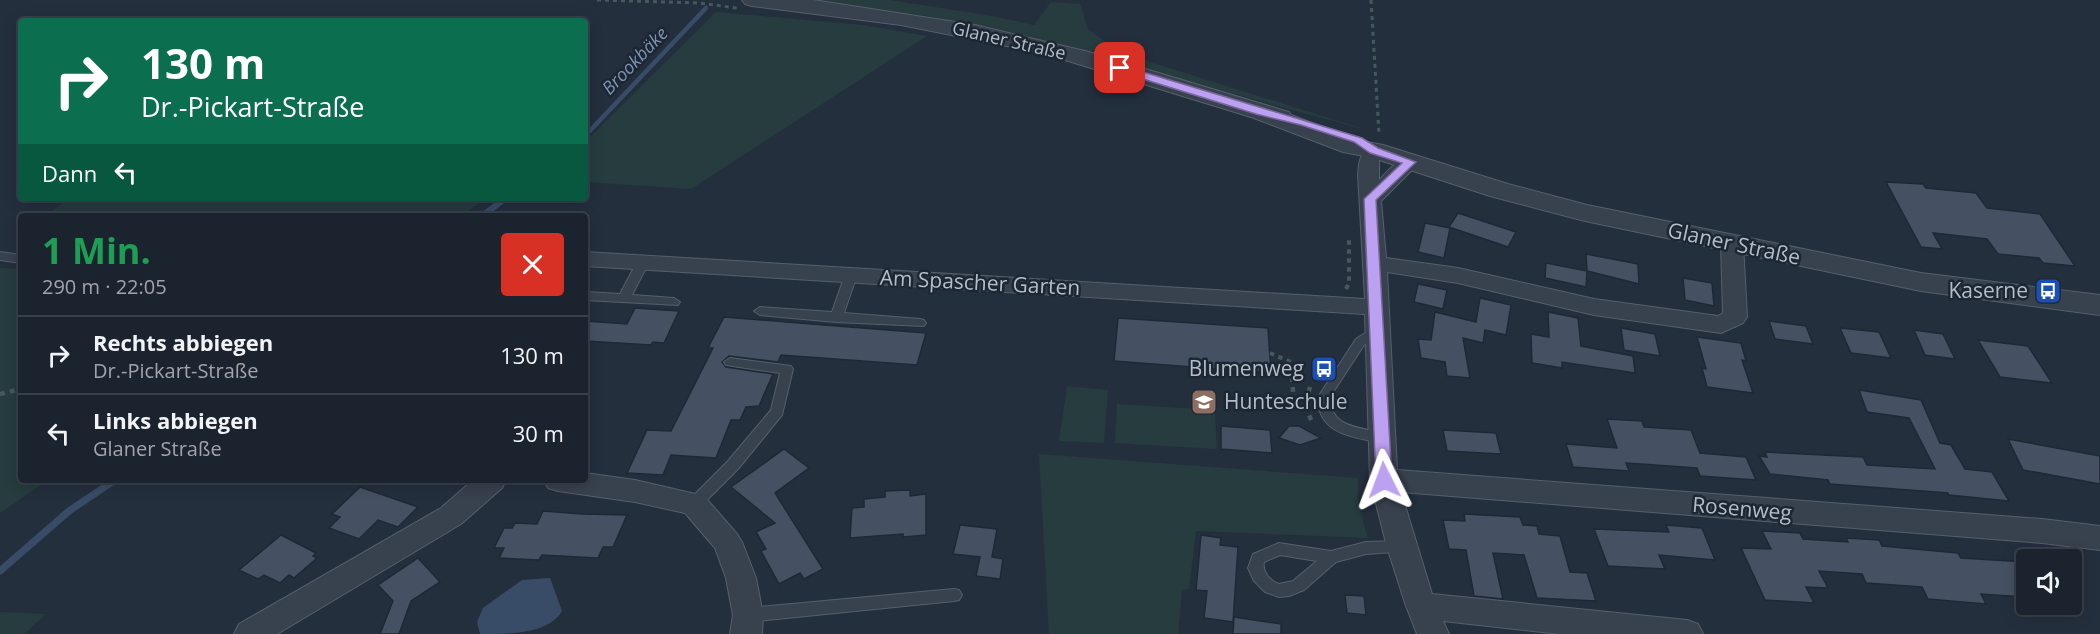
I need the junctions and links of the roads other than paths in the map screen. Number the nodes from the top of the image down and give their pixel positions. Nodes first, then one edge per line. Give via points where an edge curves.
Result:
1 (748, 4) edge
2 (1374, 150) junction
3 (1410, 162) junction
4 (1370, 199) junction
5 (1732, 244) junction
6 (0, 256) edge
7 (18, 259) edge
8 (588, 259) edge
9 (643, 262) junction
10 (1375, 264) junction
11 (851, 275) junction
12 (588, 296) edge
13 (624, 299) junction
14 (674, 302) dead end
15 (2100, 305) edge
16 (760, 311) dead end
17 (836, 318) junction
18 (1376, 318) junction
19 (920, 323) dead end
20 (730, 362) dead end
21 (1382, 438) junction
22 (1384, 480) junction
23 (489, 483) edge
24 (579, 483) edge
25 (694, 504) junction
26 (2100, 538) edge
27 (1402, 548) junction
28 (1331, 556) junction
29 (954, 595) dead end
30 (1427, 620) edge
31 (747, 625) edge
32 (250, 634) edge
33 (1687, 634) edge

1 - 2 street, Glaner Straße via 862,12 1009,39 1136,73 1260,112 1352,147
2 - 3 street, Glaner Straße
2 - 4 street via 1369,160
3 - 4 street
3 - 5 street, Glaner Straße via 1585,213
4 - 10 street
5 - 10 street via 1735,317 1721,325 1597,307 1458,276
5 - 15 street, Glaner Straße via 1921,282
6 - 7 lane
8 - 9 street, Am Spascher Garten
9 - 11 street, Am Spascher Garten
9 - 13 lane
10 - 18 street
11 - 17 lane
11 - 18 street, Am Spascher Garten via 1339,304
12 - 13 lane
13 - 14 lane
16 - 17 lane
17 - 19 lane
18 - 21 street
18 - 21 lane via 1322,405 1324,414 1340,427
20 - 25 lane via 787,369 777,412
21 - 22 street
22 - 26 street, Rosenweg
22 - 27 street
23 - 32 street via 451,516
24 - 25 street
25 - 31 street via 727,542 741,578
27 - 28 lane via 1366,548
27 - 30 street
28 - 28 lane via 1279,549 1258,558 1255,564 1262,582 1283,591 1308,579
29 - 31 lane
30 - 33 street

